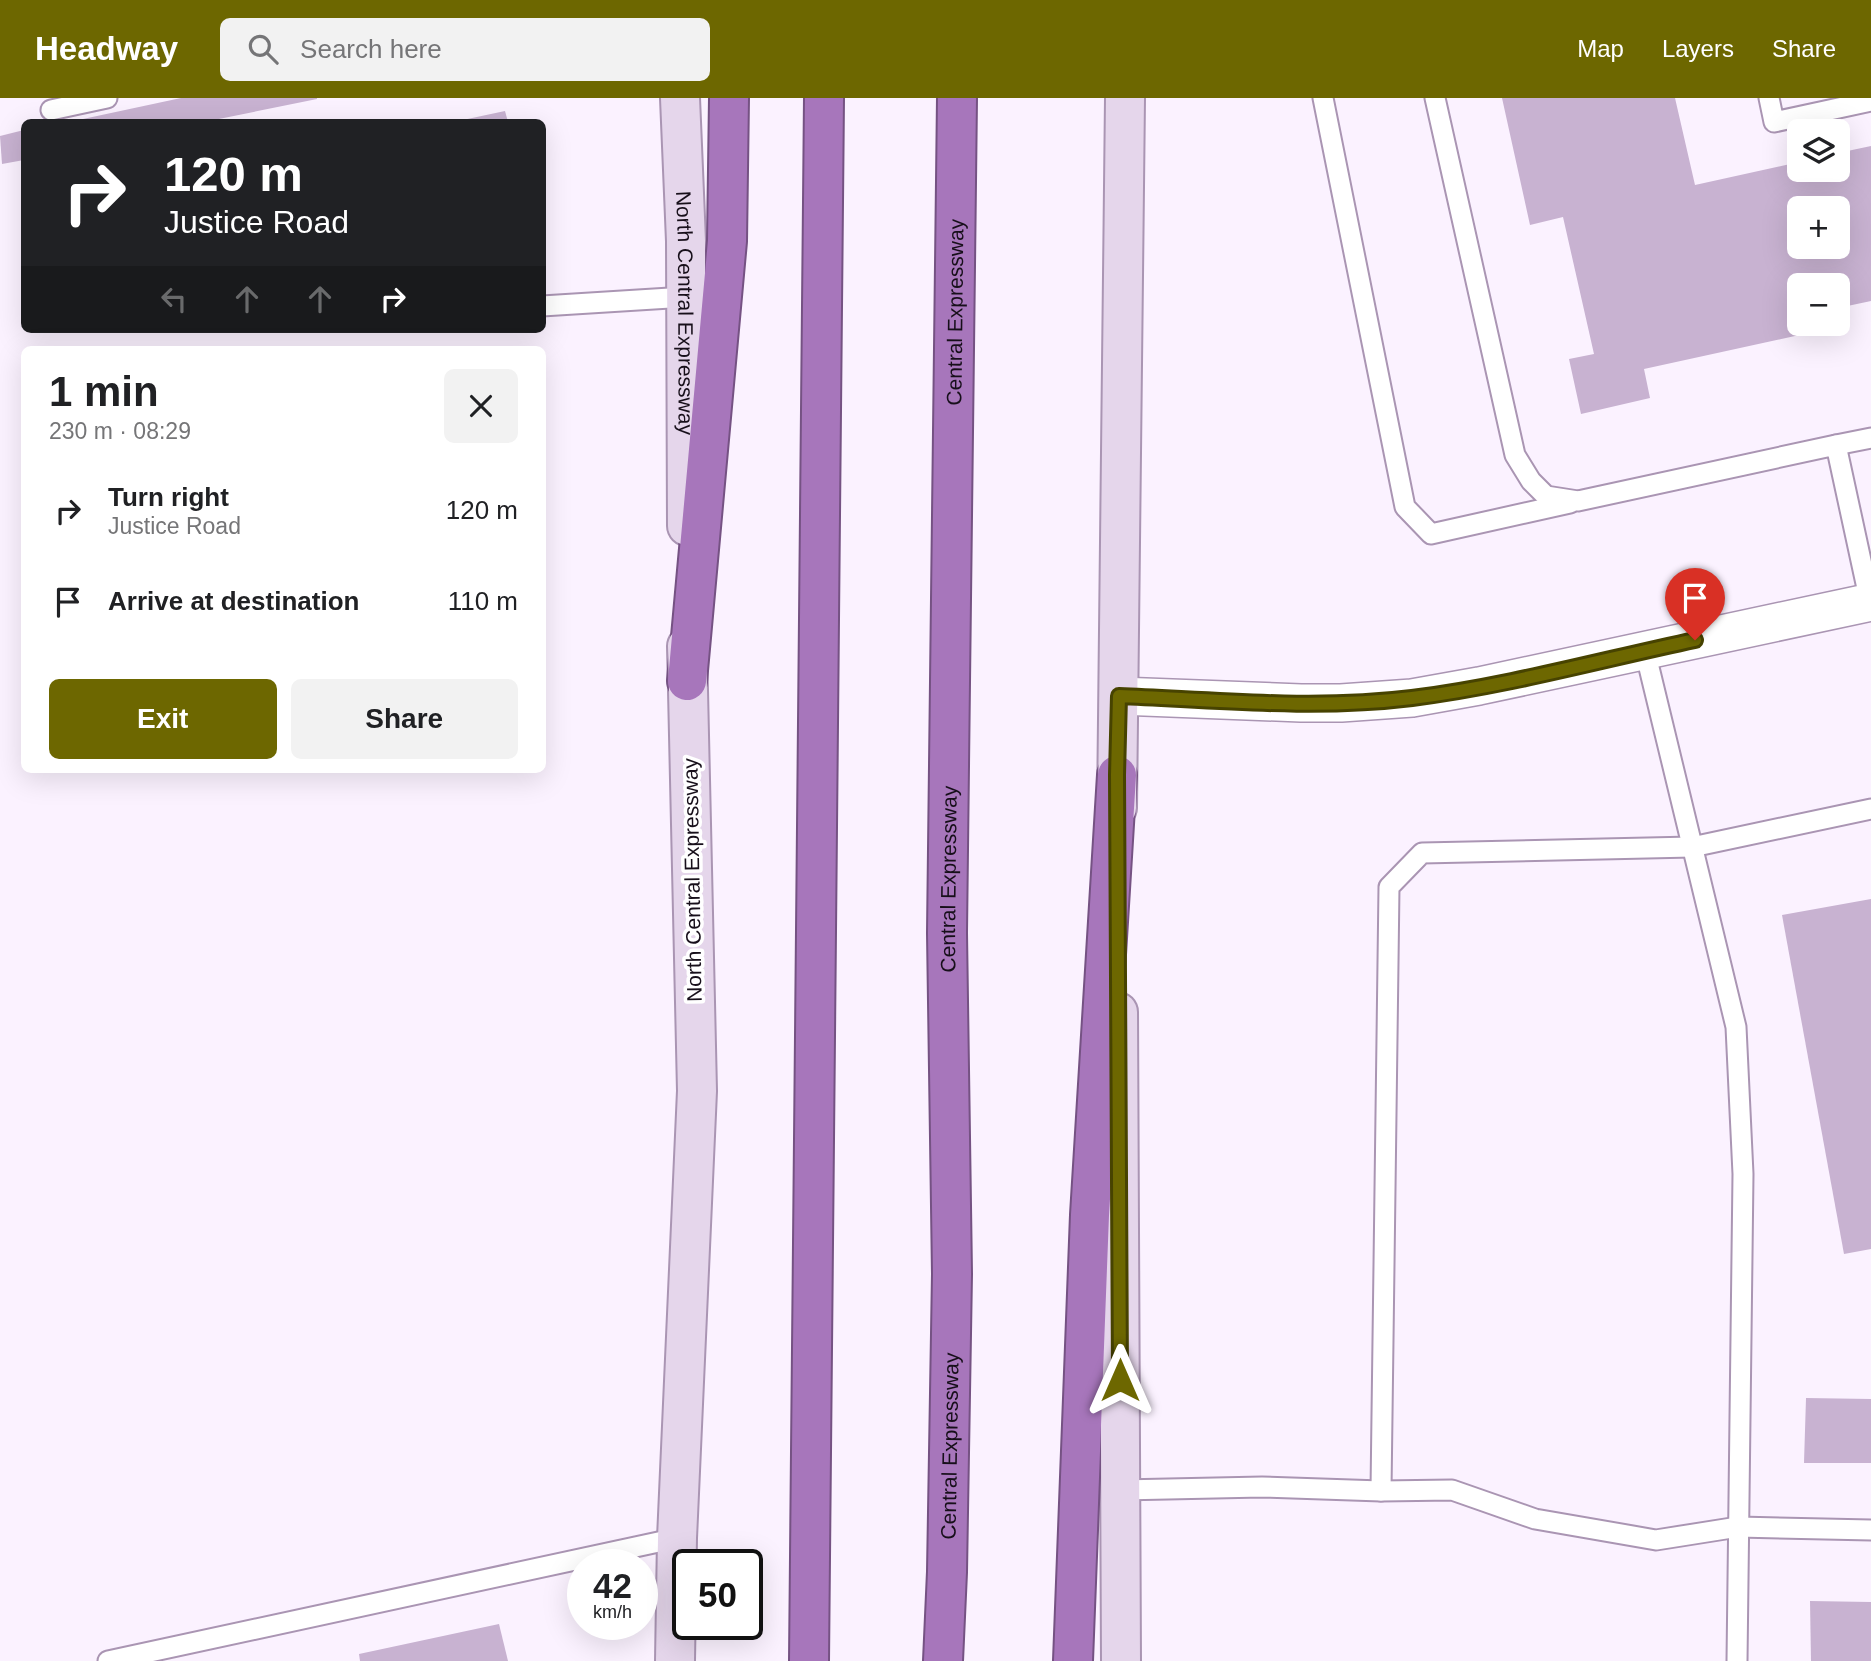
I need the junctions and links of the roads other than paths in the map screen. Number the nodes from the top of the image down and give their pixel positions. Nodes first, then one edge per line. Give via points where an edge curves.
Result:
1 (107, 98) edge
2 (680, 98) edge
3 (729, 98) edge
4 (824, 98) edge
5 (957, 98) edge
6 (1125, 98) edge
7 (1323, 98) edge
8 (1435, 98) edge
9 (1769, 98) edge
10 (1871, 101) edge
11 (51, 110) dead end
12 (686, 297) junction
13 (546, 306) edge
14 (1871, 438) edge
15 (1836, 445) junction
16 (1578, 501) junction
17 (1871, 602) edge
18 (1645, 651) junction
19 (687, 681) junction
20 (1119, 696) junction
21 (1117, 775) junction
22 (1871, 809) edge
23 (1692, 847) junction
24 (1121, 1490) junction
25 (1381, 1491) junction
26 (1738, 1527) junction
27 (1871, 1530) edge
28 (677, 1538) junction
29 (108, 1661) edge
30 (675, 1661) edge
31 (809, 1661) edge
32 (943, 1661) edge
33 (1073, 1661) edge
34 (1121, 1661) edge
35 (1737, 1661) edge

1 - 11 lane
2 - 12 main road, North Central Expressway
3 - 19 highway via 727,241
4 - 31 highway
5 - 32 highway, Central Expressway via 947,933 952,1274
6 - 20 main road
7 - 16 lane via 1405,507 1431,534
8 - 16 lane via 1515,455 1546,496
9 - 10 lane via 1774,122
12 - 13 lane
12 - 19 main road, North Central Expressway
14 - 15 lane
15 - 16 lane
15 - 17 lane
17 - 18 street
18 - 20 street via 1457,690 1377,701
18 - 23 lane
19 - 28 main road, North Central Expressway via 698,1091
20 - 21 main road
21 - 24 main road
21 - 33 highway via 1090,1215
22 - 23 lane
23 - 25 lane via 1422,853 1389,887
23 - 26 lane via 1736,1027 1743,1174
24 - 25 lane via 1262,1487
24 - 34 main road
25 - 26 lane via 1452,1490 1535,1519 1656,1540
26 - 27 lane
26 - 35 lane
28 - 29 lane
28 - 30 main road, North Central Expressway

